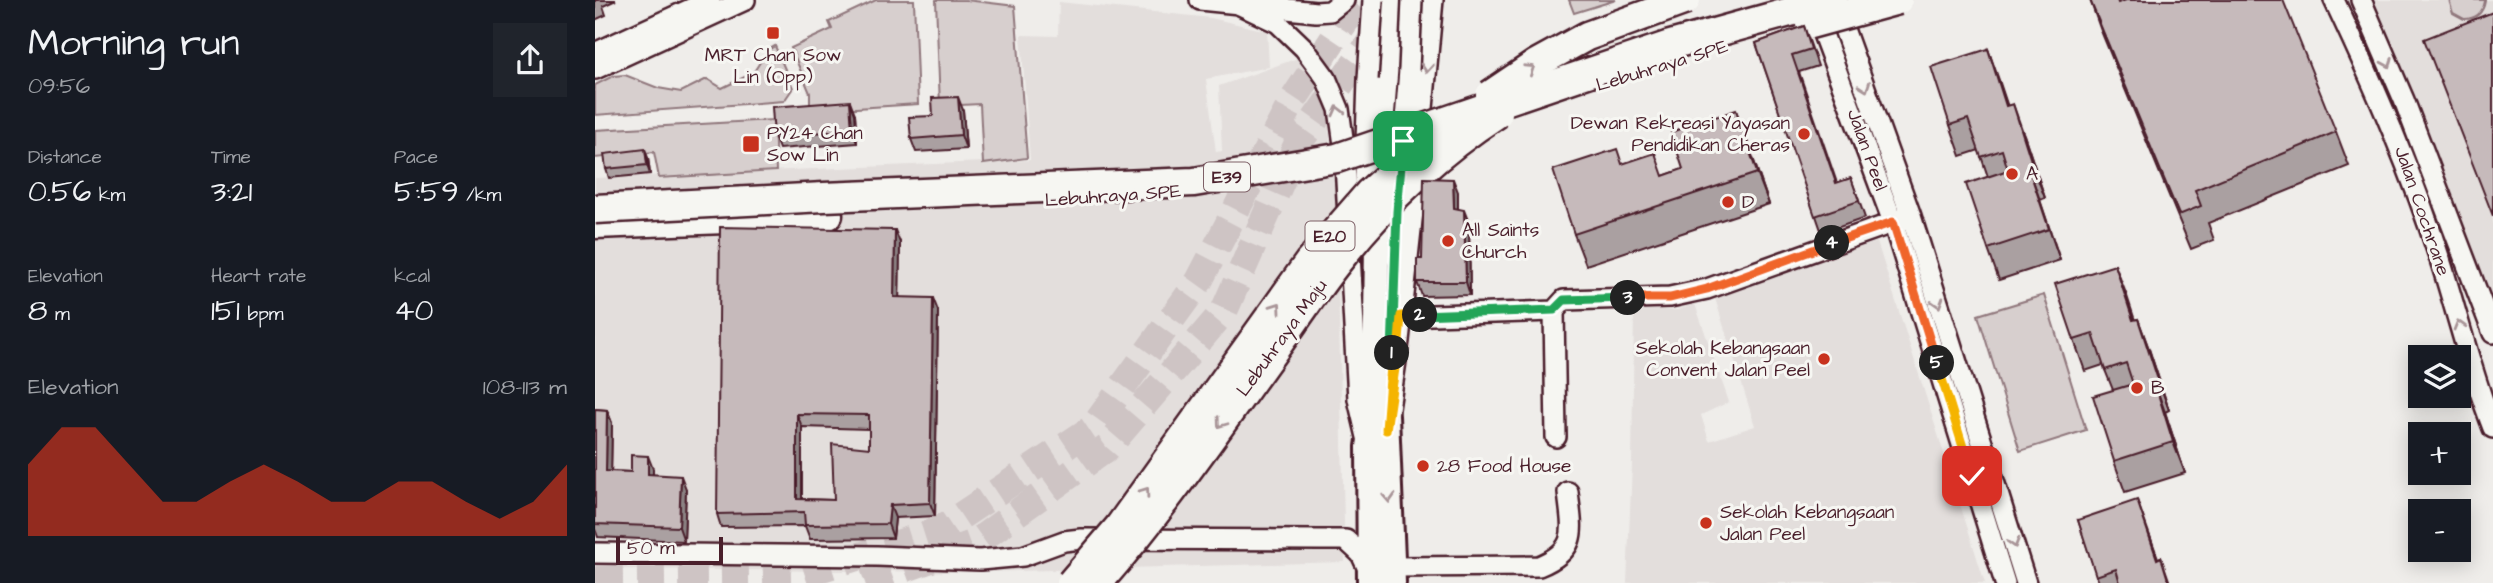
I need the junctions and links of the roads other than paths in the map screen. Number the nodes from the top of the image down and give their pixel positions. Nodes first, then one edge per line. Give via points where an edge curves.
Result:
1 (710, 0) edge
2 (745, 0) edge
3 (1200, 0) edge
4 (1344, 0) edge
5 (1373, 0) edge
6 (1392, 0) edge
7 (1412, 0) edge
8 (1433, 0) edge
9 (1686, 0) edge
10 (1760, 0) edge
11 (1810, 0) edge
12 (1833, 0) edge
13 (1898, 0) edge
14 (2334, 0) edge
15 (2361, 0) edge
16 (1240, 5) junction
17 (1851, 49) junction
18 (595, 53) edge
19 (1830, 56) junction
20 (595, 69) edge
21 (595, 209) edge
22 (1902, 219) junction
23 (595, 224) edge
24 (1554, 310) junction
25 (1401, 316) junction
26 (2493, 333) edge
27 (2493, 428) edge
28 (1378, 438) junction
29 (1556, 438) dead end
30 (1569, 492) dead end
31 (1370, 500) junction
32 (1346, 540) junction
33 (595, 553) edge
34 (1382, 577) edge
35 (1071, 583) edge
36 (1098, 583) edge
37 (2005, 583) edge
38 (2026, 583) edge

1 - 18 street
2 - 20 street
3 - 16 street
4 - 16 street via 1330,11 1316,12
5 - 28 street, bridge via 1362,254
6 - 28 main road via 1385,333
7 - 28 street, bridge via 1397,212 1394,333
8 -> 25 street
35 -> 9 highway, Lebuhraya Maju / E20, bridge via 1119,527 1310,262 1369,193 1445,126 1536,64 1587,36
10 -> 36 highway, Lebuhraya Maju / E20, bridge via 1587,61 1542,85 1445,152 1380,212 1339,260
11 - 19 street, Jalan Peel
12 - 17 street, Jalan Peel
12 - 21 highway, Lebuhraya SPE / E39, bridge via 1667,46 1337,158 1194,182
13 - 23 highway, Lebuhraya SPE / E39, bridge via 1672,61 1338,167 1200,191 828,215
27 -> 14 street, Jalan Cochrane via 2397,138
15 -> 26 street, Jalan Cochrane
28 -> 16 street via 1358,399 1339,109 1326,78 1304,48 1278,23
17 - 19 street
17 -> 22 street, Jalan Peel
19 - 22 street, Jalan Peel
22 - 24 street via 1707,289 1670,298 1564,300
22 - 37 street, Jalan Peel
22 -> 38 street, Jalan Peel
24 - 25 street
24 - 29 street
25 - 28 street
28 - 31 main road
28 -> 34 main road
30 - 34 street via 1572,531 1568,547 1549,562
31 - 32 street via 1359,528
31 - 34 main road
32 - 33 street via 1081,539 1023,556 979,560
32 - 34 street

